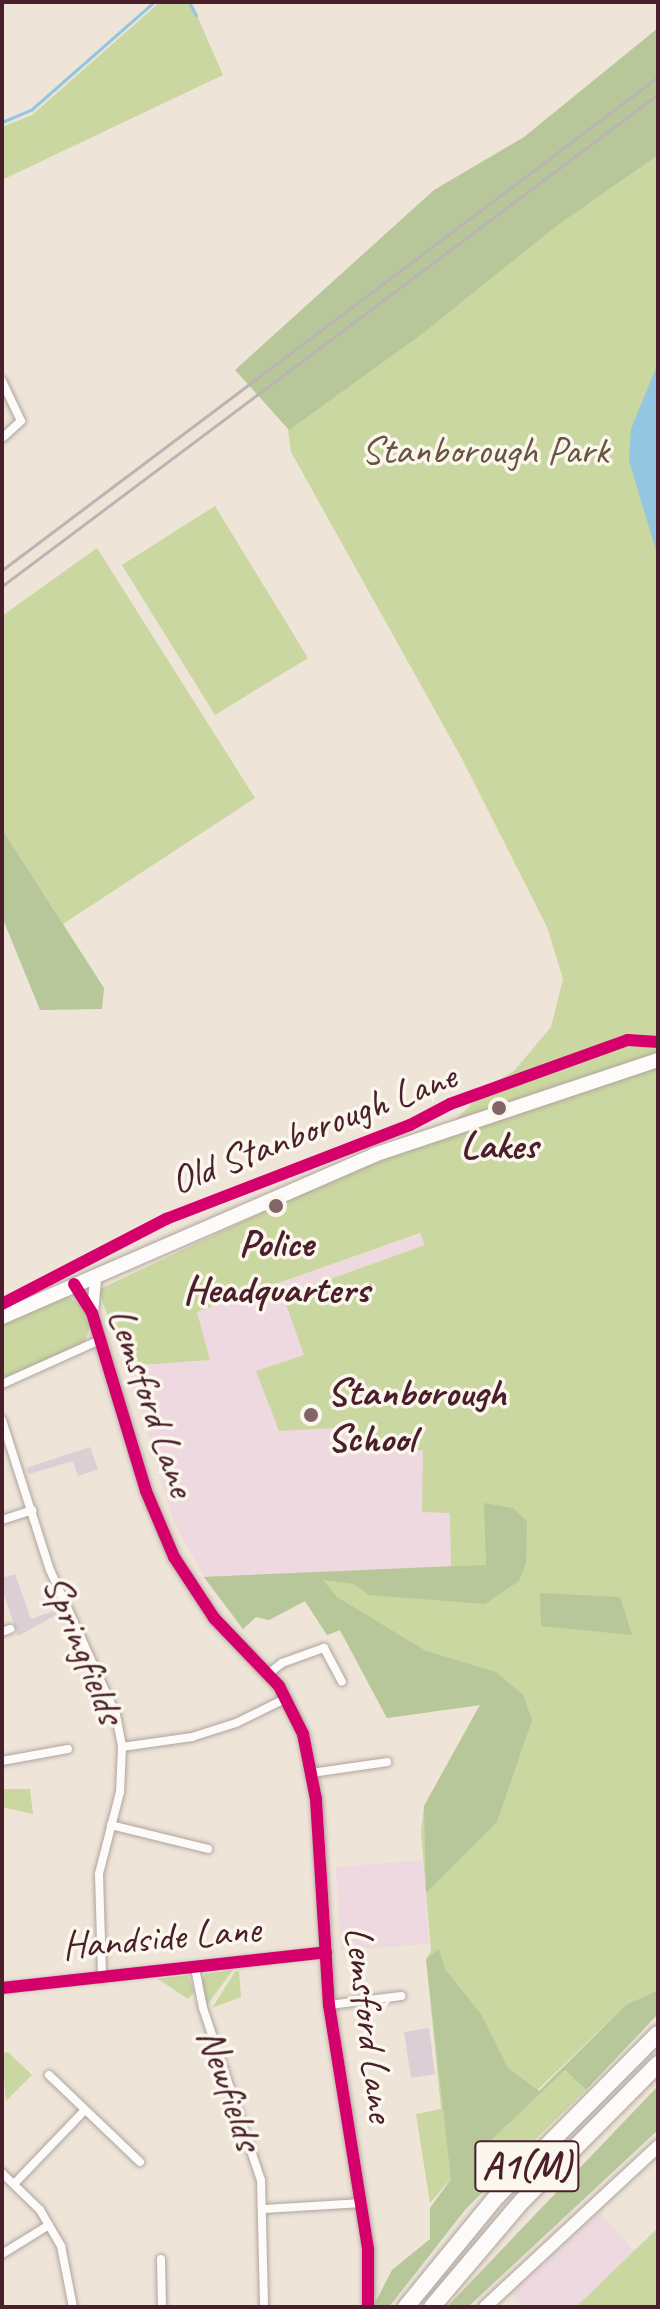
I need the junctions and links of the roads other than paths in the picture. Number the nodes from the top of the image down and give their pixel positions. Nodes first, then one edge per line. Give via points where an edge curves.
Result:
1 (2, 381) edge
2 (2, 438) edge
3 (658, 1060) edge
4 (95, 1275) junction
5 (74, 1284) junction
6 (92, 1313) junction
7 (2, 1317) edge
8 (100, 1340) junction
9 (2, 1384) edge
10 (2, 1420) edge
11 (32, 1510) junction
12 (2, 1520) edge
13 (268, 1674) junction
14 (342, 1682) dead end
15 (287, 1698) junction
16 (122, 1747) junction
17 (68, 1749) dead end
18 (2, 1761) edge
19 (387, 1762) dead end
20 (312, 1773) junction
21 (111, 1825) junction
22 (208, 1849) dead end
23 (326, 1952) junction
24 (195, 1968) junction
25 (102, 1978) junction
26 (2, 1988) edge
27 (401, 1996) dead end
28 (329, 2005) junction
29 (658, 2034) edge
30 (658, 2064) edge
31 (49, 2075) dead end
32 (85, 2110) junction
33 (658, 2146) edge
34 (140, 2162) dead end
35 (2, 2173) edge
36 (15, 2183) junction
37 (362, 2203) junction
38 (264, 2209) junction
39 (49, 2225) junction
40 (2, 2254) edge
41 (161, 2259) dead end
42 (73, 2307) edge
43 (162, 2307) edge
44 (264, 2307) edge
45 (368, 2307) edge
46 (406, 2307) edge
47 (432, 2307) edge
48 (485, 2307) edge

1 - 2 street via 21,421
3 - 4 main road via 374,1155
4 - 5 main road
4 - 6 street, Lemsford Lane
5 - 6 street, Lemsford Lane
5 - 7 main road
6 - 8 street, Lemsford Lane
8 - 9 street
8 - 13 street, Lemsford Lane via 146,1491 174,1557 214,1618
10 - 11 street, Springfields
11 - 12 street
11 - 16 street, Springfields via 64,1609 116,1715
13 - 14 street via 282,1663 324,1648
13 - 15 street, Lemsford Lane
15 - 16 street via 192,1737
15 - 20 street, Lemsford Lane
16 - 21 street, Springfields via 122,1783
17 - 18 street
19 - 20 street
20 - 23 street, Lemsford Lane
21 - 22 street
21 - 25 street, Springfields via 98,1900
23 - 24 street, Handside Lane
23 - 28 street, Lemsford Lane
24 - 25 street, Handside Lane
24 - 38 street, Newfields via 203,2008 261,2180
25 - 26 street, Handside Lane via 48,1979
27 - 28 street
28 - 37 street, Lemsford Lane
29 - 46 highway, A1(M) via 497,2196
30 - 47 highway, A1(M) via 522,2201
31 - 32 street
32 - 34 street
32 - 36 street
33 - 48 main road
35 - 36 street
36 - 39 street
37 - 38 street
37 - 45 street, Lemsford Lane
38 - 44 street, Newfields
39 - 40 street
39 - 42 street via 61,2246
41 - 43 street

